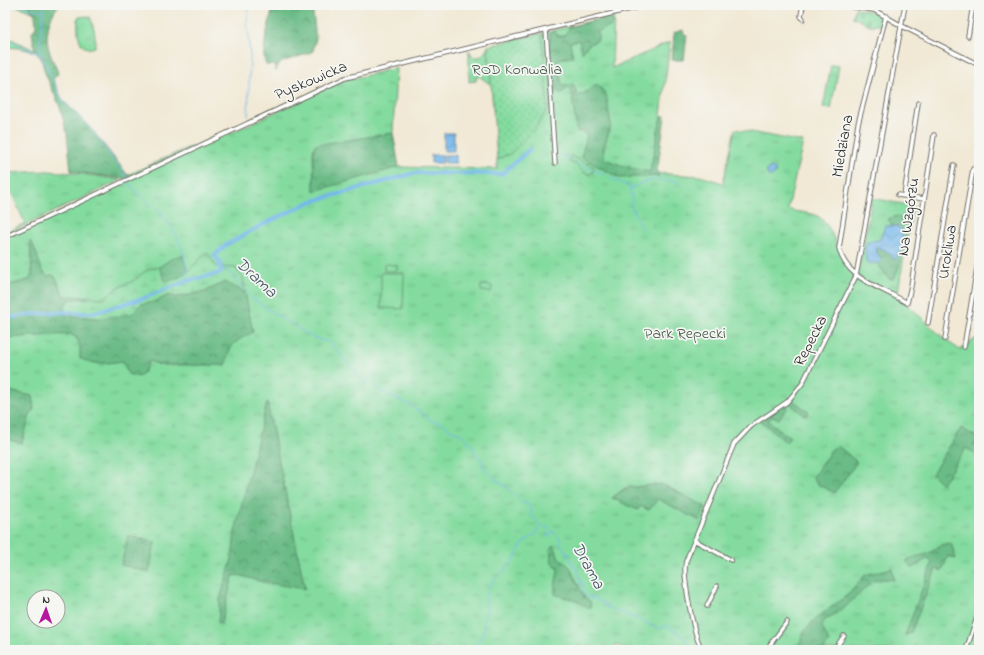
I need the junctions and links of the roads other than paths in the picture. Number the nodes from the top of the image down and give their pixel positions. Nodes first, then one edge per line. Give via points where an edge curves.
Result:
1 (622, 5) edge
2 (647, 5) edge
3 (803, 5) edge
4 (842, 5) edge
5 (905, 5) edge
6 (973, 5) edge
7 (622, 11) junction
8 (886, 16) junction
9 (803, 19) dead end
10 (902, 26) junction
11 (546, 30) junction
12 (968, 36) dead end
13 (979, 65) edge
14 (918, 103) dead end
15 (934, 135) dead end
16 (555, 163) dead end
17 (954, 165) dead end
18 (973, 170) dead end
19 (898, 195) dead end
20 (904, 196) junction
21 (924, 199) junction
22 (5, 237) edge
23 (979, 256) edge
24 (856, 276) junction
25 (928, 323) dead end
26 (946, 339) dead end
27 (964, 347) dead end
28 (694, 540) junction
29 (731, 560) dead end
30 (717, 586) dead end
31 (707, 606) dead end
32 (979, 612) edge
33 (786, 622) dead end
34 (844, 636) dead end
35 (702, 650) edge
36 (766, 650) edge
37 (834, 650) edge
38 (966, 650) edge

1 - 7 street
2 - 7 street, Pyskowicka
3 - 9 street
4 - 8 street via 868,8
5 - 10 street, Repecka
6 - 12 street
7 - 11 street, Pyskowicka
8 - 10 street
8 - 24 street, Miedziana via 858,124 839,244 846,265
10 - 13 street
10 - 24 street, Repecka
11 - 16 street
11 - 22 street, Pyskowicka via 339,80
14 - 20 street
15 - 21 street, Na Wzgórzu
17 - 25 street
18 - 26 street, Urokliwa
19 - 20 street
20 - 21 street
21 - 24 street, Na Wzgórzu via 907,303
23 - 27 street
24 - 28 street, Repecka via 802,384 787,402 751,426 734,444
28 - 29 street
28 - 35 street, Repecka via 685,570 697,640
30 - 31 street
32 - 38 street
33 - 36 street
34 - 37 street

